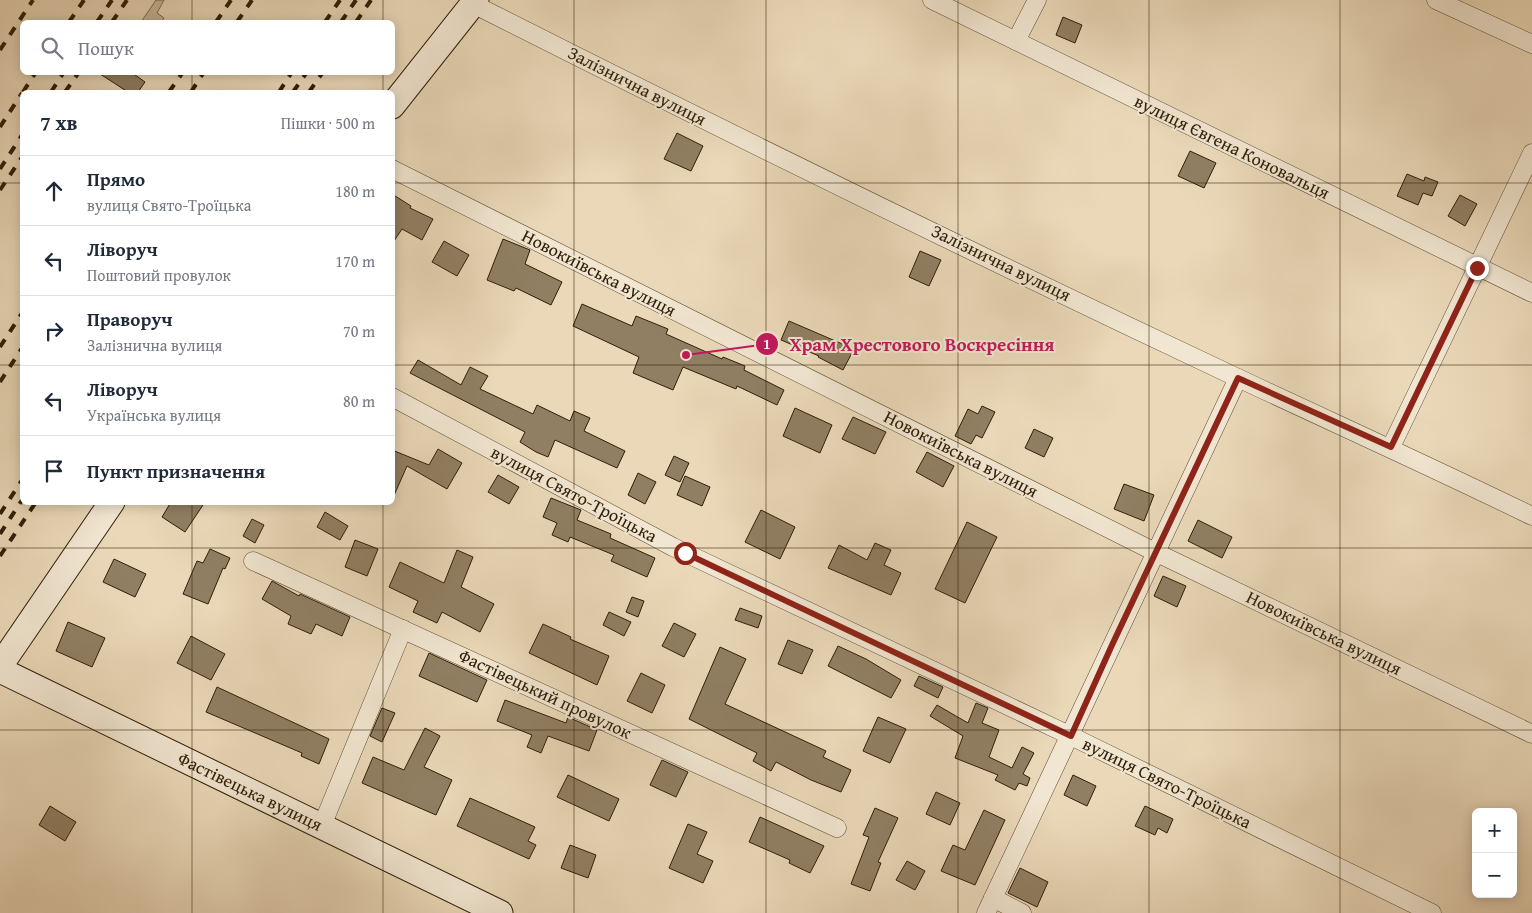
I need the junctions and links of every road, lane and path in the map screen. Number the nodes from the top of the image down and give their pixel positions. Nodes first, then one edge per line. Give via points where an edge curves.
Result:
1 (932, 0) edge
2 (1037, 0) edge
3 (1436, 0) edge
4 (475, 2) edge
5 (1016, 41) junction
6 (1532, 44) edge
7 (395, 102) edge
8 (1532, 153) edge
9 (395, 171) edge
10 (1477, 268) junction
11 (1532, 294) edge
12 (1238, 378) junction
13 (395, 399) edge
14 (1391, 447) junction
15 (110, 505) edge
16 (1532, 516) edge
17 (1155, 552) junction
18 (253, 561) dead end
19 (403, 629) junction
20 (0, 666) edge
21 (0, 670) edge
22 (1532, 734) edge
23 (1071, 736) junction
24 (321, 828) junction
25 (837, 828) dead end
26 (990, 905) edge
27 (500, 913) edge
28 (1022, 913) edge
29 (1432, 913) edge

1 - 5 street, вулиця Євгена Коновальця
2 - 5 street
3 - 6 street
4 - 7 main road
4 - 12 street, Залізнична вулиця via 694,115
5 - 10 street, вулиця Євгена Коновальця
8 - 10 street
9 - 17 street, Новокиївська вулиця
10 - 11 street, вулиця Євгена Коновальця
10 - 14 street
12 - 14 street, Залізнична вулиця
12 - 17 street
13 - 23 street, вулиця Свято-Троїцька via 673,547
14 - 16 street, Залізнична вулиця
15 - 20 main road
17 - 22 street, Новокиївська вулиця
17 - 23 street
18 - 19 street, Фастівецький провулок
19 - 24 street
19 - 25 street, Фастівецький провулок
21 - 24 main road, Фастівецька вулиця
23 - 26 street
23 - 29 street, вулиця Свято-Троїцька
24 - 27 main road, Фастівецька вулиця
26 - 28 street

